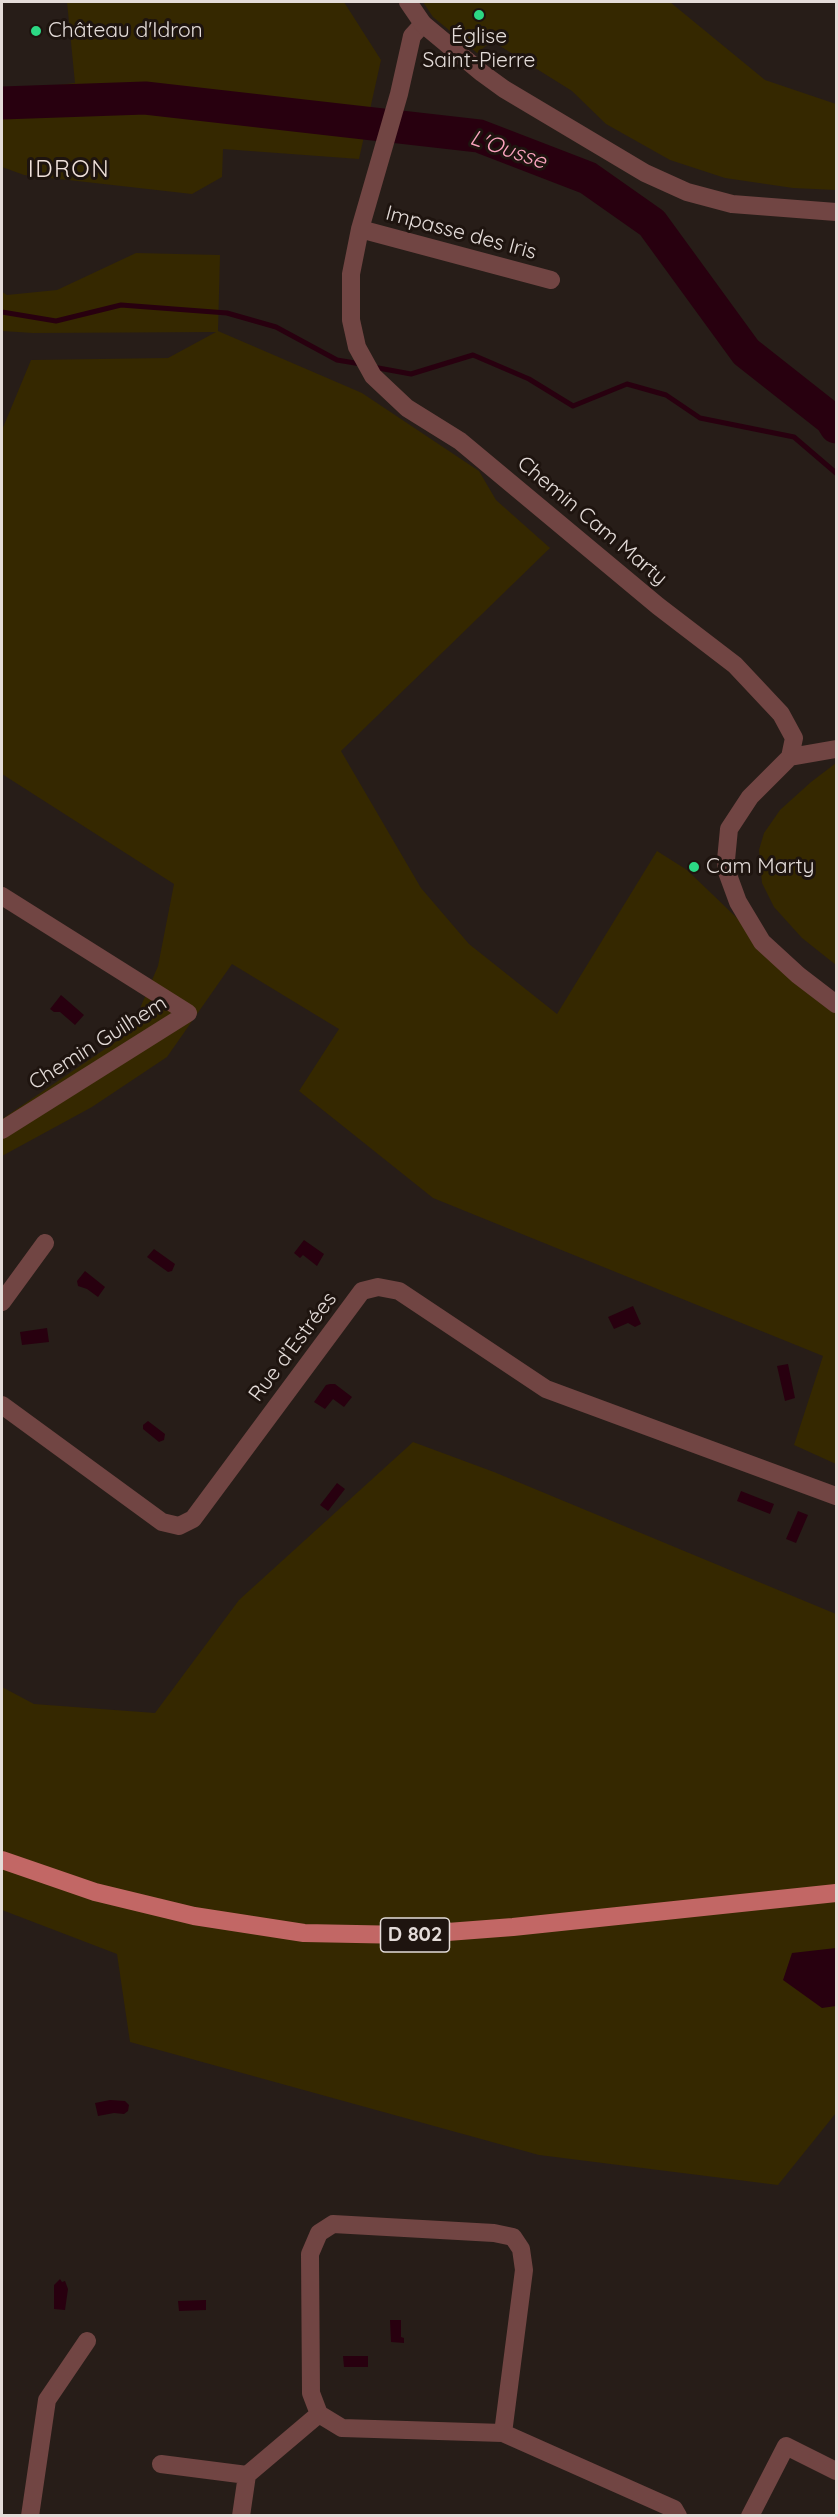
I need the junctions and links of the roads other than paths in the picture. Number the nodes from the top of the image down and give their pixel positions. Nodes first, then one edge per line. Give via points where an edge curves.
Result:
1 (408, 2) edge
2 (423, 24) junction
3 (837, 212) edge
4 (360, 229) junction
5 (551, 280) dead end
6 (837, 748) edge
7 (790, 757) junction
8 (2, 896) edge
9 (837, 1004) edge
10 (2, 1130) edge
11 (45, 1243) dead end
12 (2, 1302) edge
13 (2, 1405) edge
14 (837, 1496) edge
15 (2, 1860) edge
16 (837, 1893) edge
17 (87, 2342) dead end
18 (319, 2414) junction
19 (503, 2433) junction
20 (161, 2464) dead end
21 (837, 2471) edge
22 (247, 2475) junction
23 (30, 2516) edge
24 (242, 2516) edge
25 (678, 2516) edge
26 (750, 2516) edge

1 - 2 street
2 - 3 street via 504,88 645,173 687,192 732,204
2 - 4 street, Chemin Cam Marty via 412,36
4 - 5 street, Impasse des Iris
4 - 7 street, Chemin Cam Marty via 351,274 351,320 357,347 373,376 407,408 460,441 541,511 735,665 781,714 794,738
6 - 7 street
7 - 9 street via 750,797 729,829 728,872 741,908 762,942
8 - 10 street, Chemin Guilhem via 188,1013
11 - 12 street
13 - 14 street, Rue d’Estrées via 162,1522 179,1526 193,1519 362,1291 378,1287 399,1291 546,1389
15 - 16 main road, D 802 via 95,1892 194,1916 304,1933 408,1935 513,1928
17 - 23 street via 47,2400
18 - 19 street via 342,2428
18 - 19 street via 311,2393 310,2253 319,2233 333,2224 494,2233 513,2237 521,2249 524,2270
18 - 22 street
19 - 25 street via 674,2509
20 - 22 street
21 - 26 street via 786,2446
22 - 24 street

